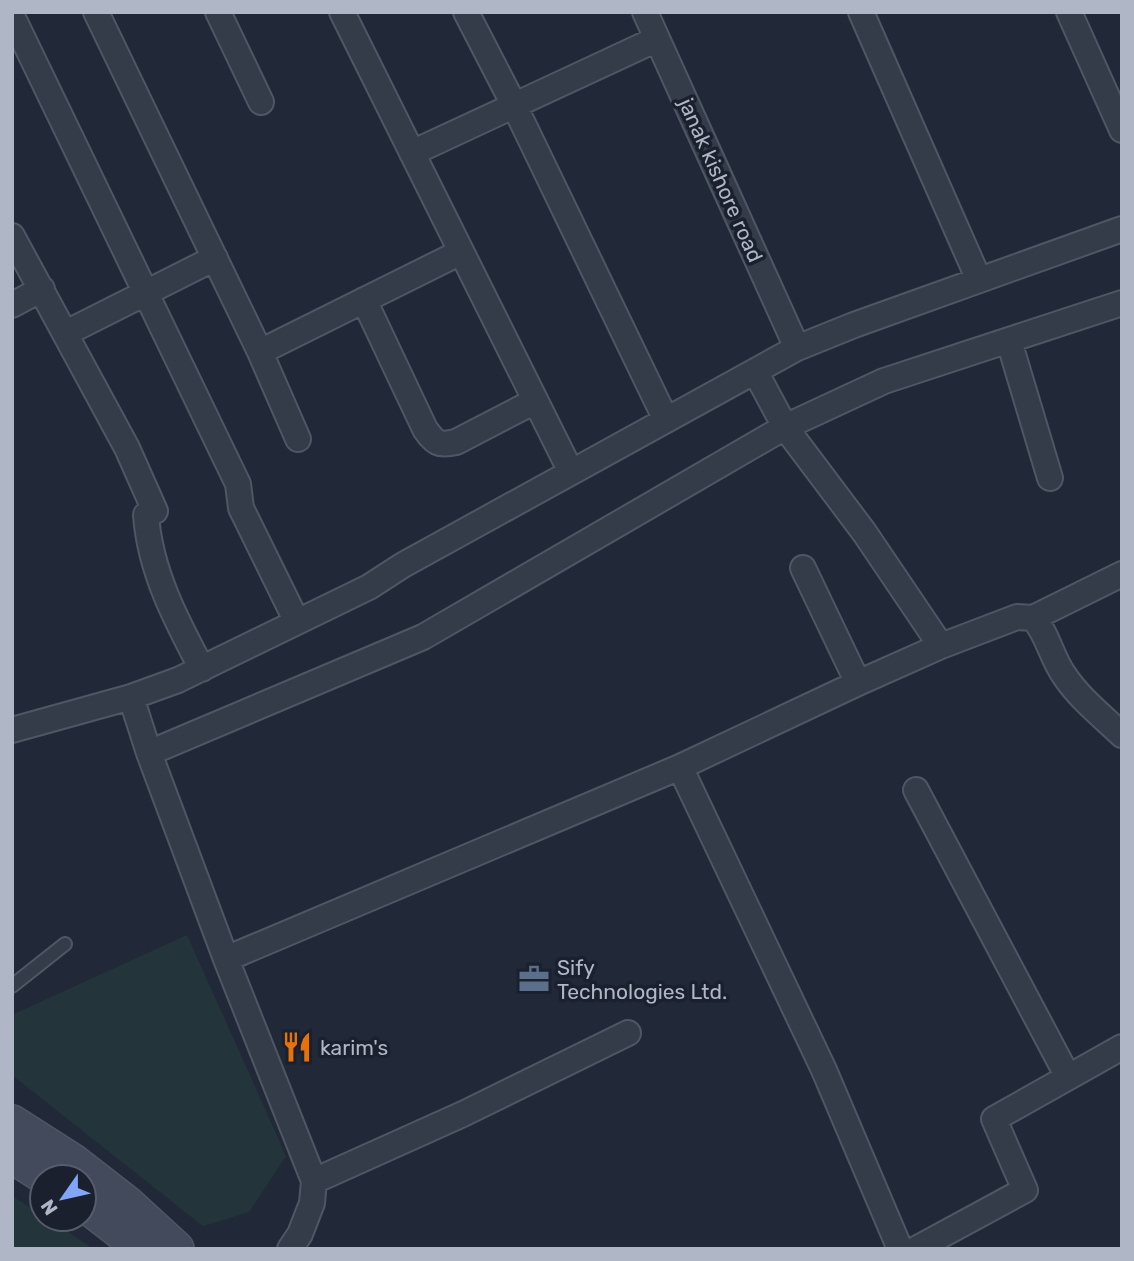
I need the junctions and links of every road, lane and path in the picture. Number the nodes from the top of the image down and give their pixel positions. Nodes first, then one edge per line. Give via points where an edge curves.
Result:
1 (96, 12) edge
2 (218, 12) edge
3 (342, 12) edge
4 (466, 12) edge
5 (645, 12) edge
6 (861, 12) edge
7 (1069, 12) edge
8 (12, 16) edge
9 (657, 39) junction
10 (261, 102) dead end
11 (514, 104) junction
12 (1122, 130) edge
13 (412, 153) junction
14 (1122, 229) edge
15 (12, 236) edge
16 (461, 252) junction
17 (215, 258) junction
18 (979, 281) junction
19 (42, 289) junction
20 (145, 293) junction
21 (364, 300) junction
22 (1122, 303) edge
23 (12, 305) edge
24 (65, 333) junction
25 (1009, 341) junction
26 (797, 348) junction
27 (260, 352) junction
28 (755, 371) junction
29 (535, 401) junction
30 (666, 420) junction
31 (785, 427) junction
32 (298, 439) dead end
33 (571, 472) junction
34 (1050, 478) dead end
35 (803, 568) dead end
36 (1122, 575) edge
37 (1033, 618) junction
38 (297, 622) junction
39 (941, 646) junction
40 (202, 669) junction
41 (858, 683) junction
42 (131, 698) junction
43 (12, 730) edge
44 (1122, 735) edge
45 (149, 753) junction
46 (680, 768) junction
47 (916, 790) dead end
48 (65, 944) dead end
49 (226, 959) junction
50 (12, 986) edge
51 (628, 1033) dead end
52 (1122, 1047) edge
53 (1068, 1077) junction
54 (12, 1123) edge
55 (12, 1155) edge
56 (28, 1165) edge
57 (314, 1181) junction
58 (98, 1214) edge
59 (141, 1249) edge
60 (176, 1249) edge
61 (290, 1249) edge
62 (900, 1249) edge
63 (916, 1249) edge

1 - 17 street
2 - 10 street
3 - 13 street
4 - 11 street
5 - 9 street, janak kishore road
6 - 18 street
7 - 12 street
8 - 20 street
9 - 11 street
9 - 26 street, janak kishore road
11 - 13 street
11 - 30 street
13 - 16 street
14 - 18 street
15 - 19 street
16 - 21 street
16 - 29 street
17 - 20 street
17 - 27 street
18 - 26 street
19 - 23 street
19 - 24 street
20 - 24 street
20 - 38 street via 238,484 241,508
21 - 27 street
21 - 29 street via 434,442 456,442
22 - 25 street
24 - 40 street via 155,511 146,516 152,558 174,616
25 - 31 street via 884,381
25 - 34 street
26 - 28 street
27 - 32 street
28 - 30 street
28 - 31 street
29 - 33 street
30 - 33 street
31 - 39 street
31 - 45 street via 423,637
33 - 38 street via 369,587
35 - 41 street
36 - 37 street
37 - 39 street via 1017,617
37 - 44 street via 1062,673
38 - 40 street
39 - 41 street
40 - 42 street
41 - 46 street
42 - 43 street
42 - 45 street
45 - 49 street
46 - 49 street
46 - 62 street via 824,1070
47 - 53 street
48 - 50 lane
49 - 57 street
51 - 57 street
52 - 53 street
53 - 63 street via 994,1119 1025,1190
54 - 60 main road via 127,1204
55 - 56 main road
57 - 61 street via 312,1203
58 - 59 main road

